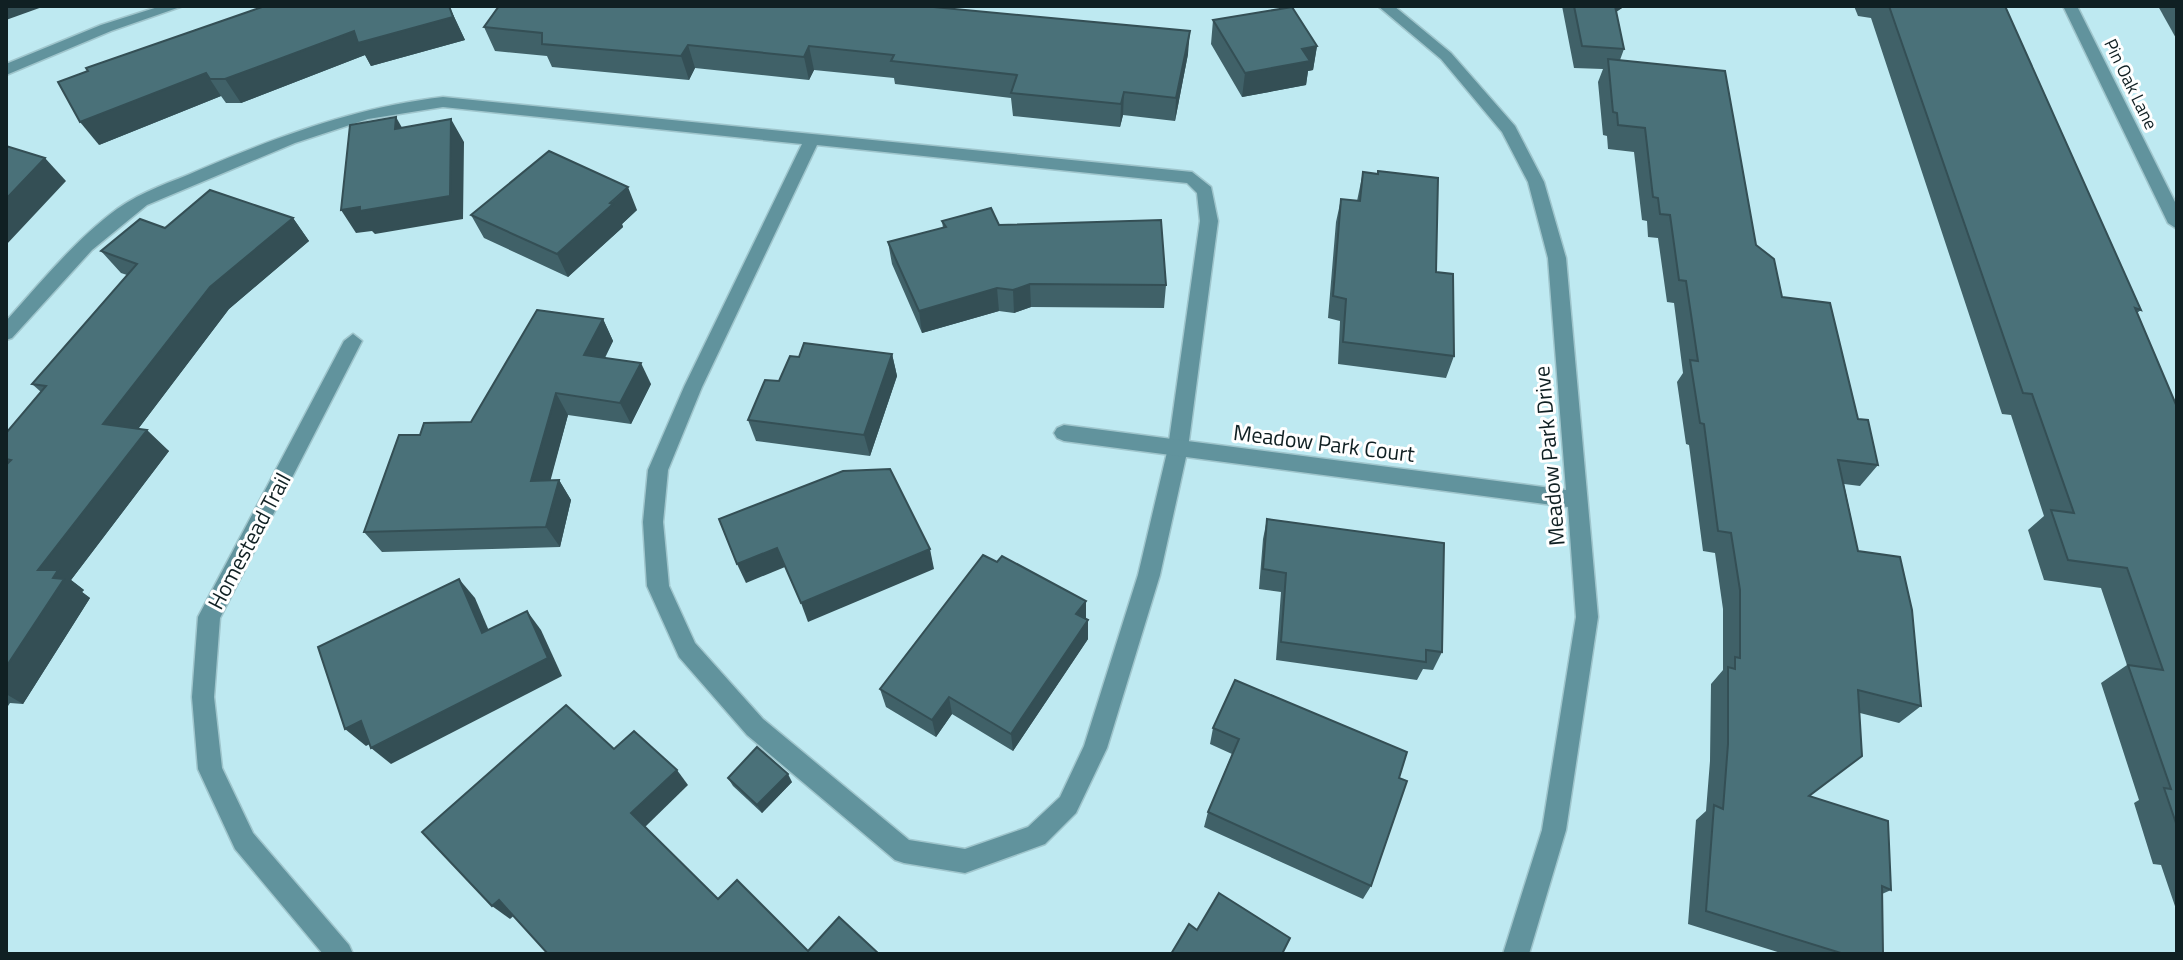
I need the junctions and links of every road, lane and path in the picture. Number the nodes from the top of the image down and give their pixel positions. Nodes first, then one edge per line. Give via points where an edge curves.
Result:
1 (176, 6) edge
2 (1385, 6) edge
3 (2070, 6) edge
4 (6, 70) edge
5 (811, 141) junction
6 (2177, 223) edge
7 (6, 333) edge
8 (353, 341) dead end
9 (1064, 433) dead end
10 (1178, 448) junction
11 (1577, 500) junction
12 (340, 954) edge
13 (1516, 954) edge

1 - 4 street via 106,28
2 - 11 street, Meadow Park Drive via 1446,56 1509,130 1536,182 1557,258
3 - 6 street, Pin Oak Lane
5 - 7 street via 443,102 365,114 141,201 84,246
5 - 10 street via 1192,178 1205,191 1209,221
5 - 10 street via 658,470 653,522 658,586 687,650 755,727 904,851 965,861 1036,836 1068,805 1095,748 1149,575
8 - 12 street, Homestead Trail via 209,617 203,697 210,769 244,841
9 - 10 street, Meadow Park Court
10 - 11 street, Meadow Park Court
11 - 13 street, Meadow Park Drive via 1587,617 1554,830

